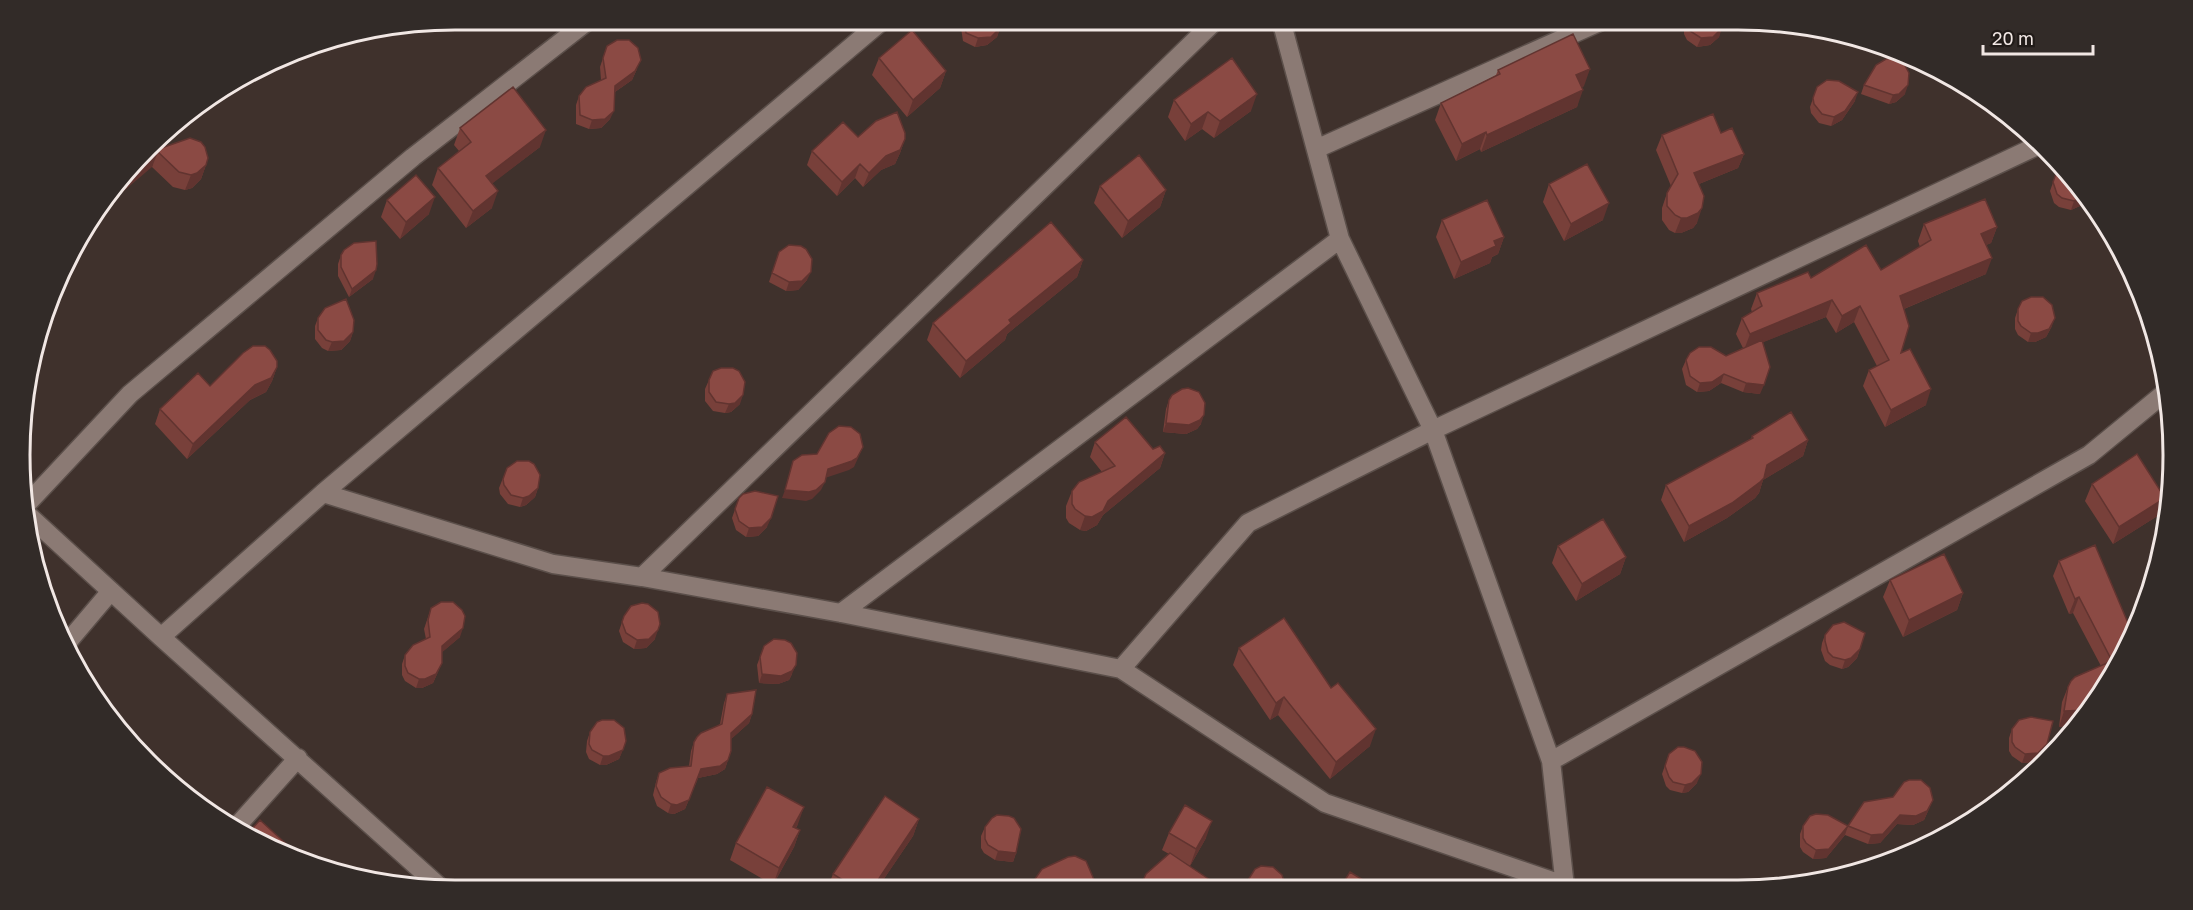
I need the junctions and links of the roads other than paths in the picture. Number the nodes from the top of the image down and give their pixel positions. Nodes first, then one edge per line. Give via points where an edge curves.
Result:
1 (576, 30) edge
2 (871, 30) edge
3 (1206, 30) edge
4 (1284, 30) edge
5 (1583, 30) edge
6 (2032, 148) edge
7 (1316, 149) junction
8 (1340, 239) junction
9 (2159, 398) edge
10 (1433, 430) junction
11 (323, 493) junction
12 (33, 498) edge
13 (36, 522) edge
14 (642, 577) junction
15 (111, 591) junction
16 (841, 613) junction
17 (161, 637) junction
18 (71, 638) edge
19 (1121, 669) junction
20 (298, 758) junction
21 (1551, 761) junction
22 (241, 822) edge
23 (431, 879) edge
24 (1547, 880) edge
25 (1563, 880) edge

1 - 12 street via 413,158 130,394
2 - 11 street
3 - 14 street
4 - 7 street
5 - 7 street
6 - 10 street
7 - 8 street
8 - 10 street
8 - 16 street
9 - 21 street via 2089,455
10 - 19 street via 1248,524
10 - 21 street
11 - 14 street via 553,564
11 - 17 street
13 - 15 street
14 - 16 street
15 - 17 street
15 - 18 street
16 - 19 street
17 - 20 street
19 - 24 street via 1325,803
20 - 22 street
20 - 23 street
21 - 25 street

